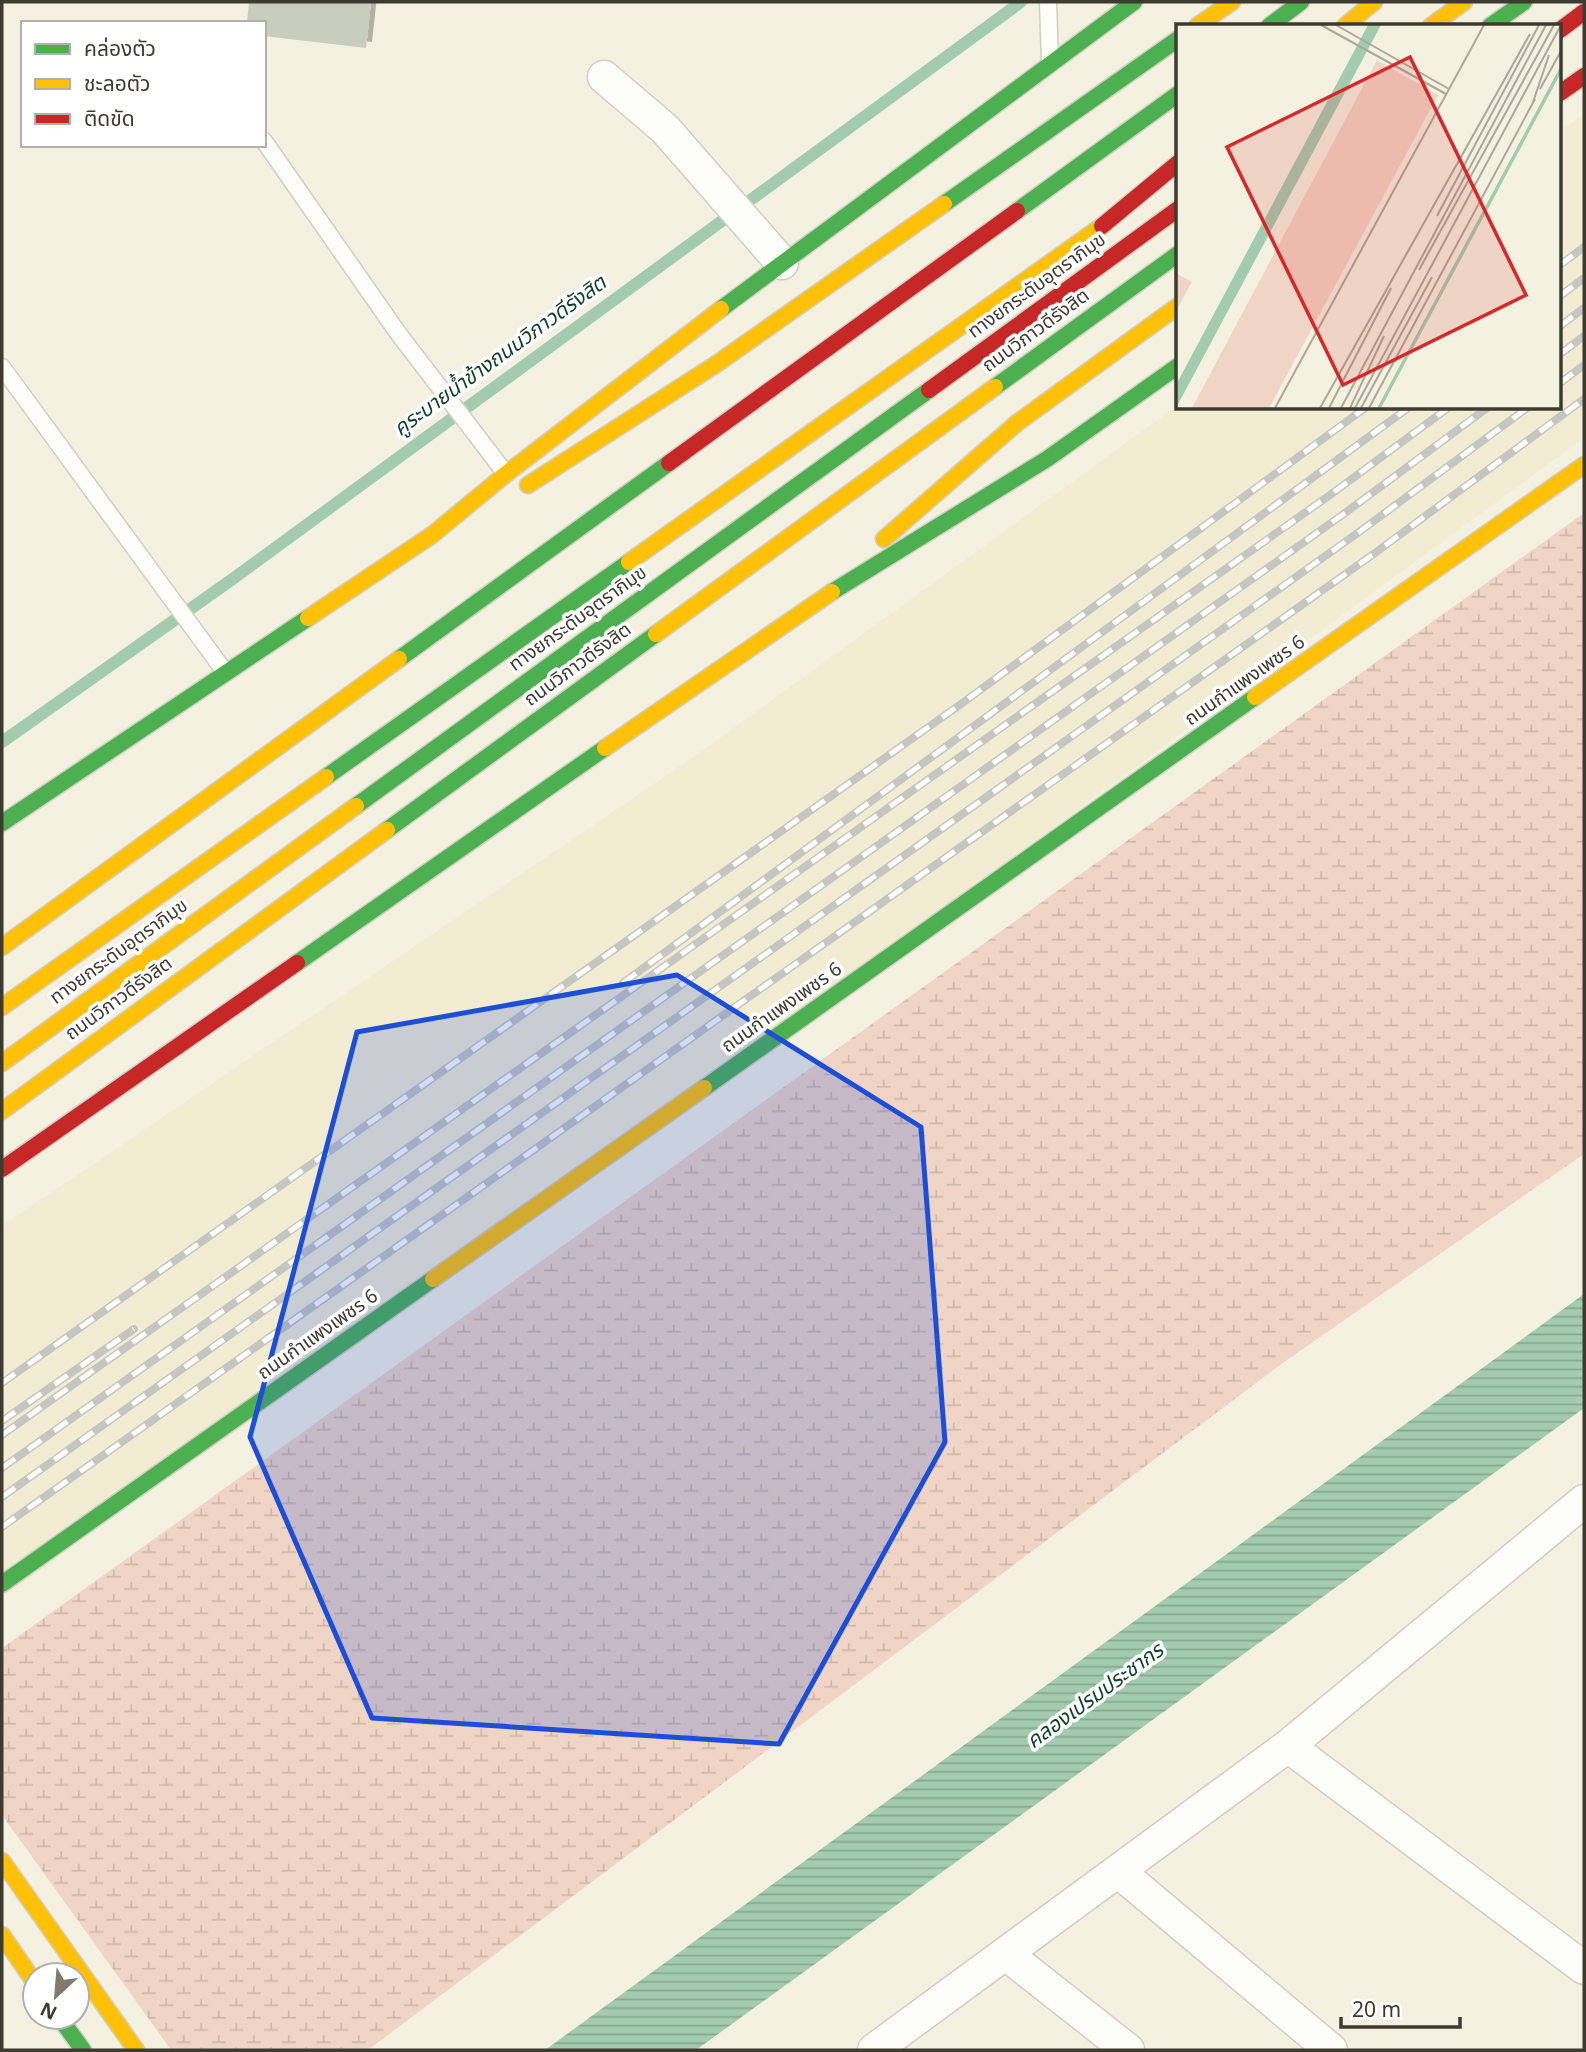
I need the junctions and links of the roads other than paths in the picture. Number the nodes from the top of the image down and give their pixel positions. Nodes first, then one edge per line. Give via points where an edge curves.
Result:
1 (1048, 2) edge
2 (1134, 2) edge
3 (1232, 2) edge
4 (1301, 2) edge
5 (1374, 2) edge
6 (1464, 2) edge
7 (1524, 2) edge
8 (1584, 12) edge
9 (1200, 24) edge
10 (1272, 24) edge
11 (1347, 24) edge
12 (1434, 24) edge
13 (1493, 24) edge
14 (1562, 28) edge
15 (1176, 40) edge
16 (1050, 64) junction
17 (1584, 76) edge
18 (604, 77) dead end
19 (1562, 92) edge
20 (1176, 95) edge
21 (266, 144) edge
22 (1176, 165) edge
23 (1176, 210) edge
24 (1176, 255) edge
25 (782, 263) junction
26 (1176, 307) edge
27 (2, 367) edge
28 (1176, 367) edge
29 (1584, 465) edge
30 (506, 474) junction
31 (432, 534) junction
32 (798, 613) junction
33 (225, 672) junction
34 (2, 824) edge
35 (2, 947) edge
36 (2, 1007) edge
37 (2, 1063) edge
38 (2, 1111) edge
39 (2, 1169) edge
40 (1584, 1501) edge
41 (2, 1584) edge
42 (1288, 1746) junction
43 (2, 1861) edge
44 (1118, 1871) junction
45 (2, 1935) edge
46 (1006, 1954) junction
47 (21, 1963) edge
48 (1584, 1968) edge
49 (69, 2031) edge
50 (83, 2050) edge
51 (136, 2050) edge
52 (874, 2050) edge
53 (1128, 2050) edge
54 (1331, 2050) edge

1 - 16 lane
2 - 16 main road
3 - 9 main road
4 - 10 main road
5 - 11 main road
6 - 12 main road
7 - 13 main road
8 - 14 main road
15 - 31 main road via 715,365 511,496
16 - 25 main road
17 - 19 main road
18 - 25 street via 665,129
20 - 35 main road
21 - 30 lane
22 - 36 main road, ทางยกระดับอุตราภิมุข via 1095,231
23 - 37 main road, ทางยกระดับอุตราภิมุข
24 - 38 main road, ถนนวิภาวดีรังสิต
25 - 30 main road
26 - 32 main road via 1017,423
27 - 33 lane
28 - 32 main road via 1047,459
29 - 41 main road, ถนนกำแพงเพชร 6
30 - 31 main road
31 - 33 main road
32 - 39 main road
33 - 34 main road
40 - 42 street
42 - 44 street
42 - 48 street
43 - 51 main road
44 - 46 street
44 - 54 street
45 - 47 main road
46 - 52 street
46 - 53 street
49 - 50 main road

